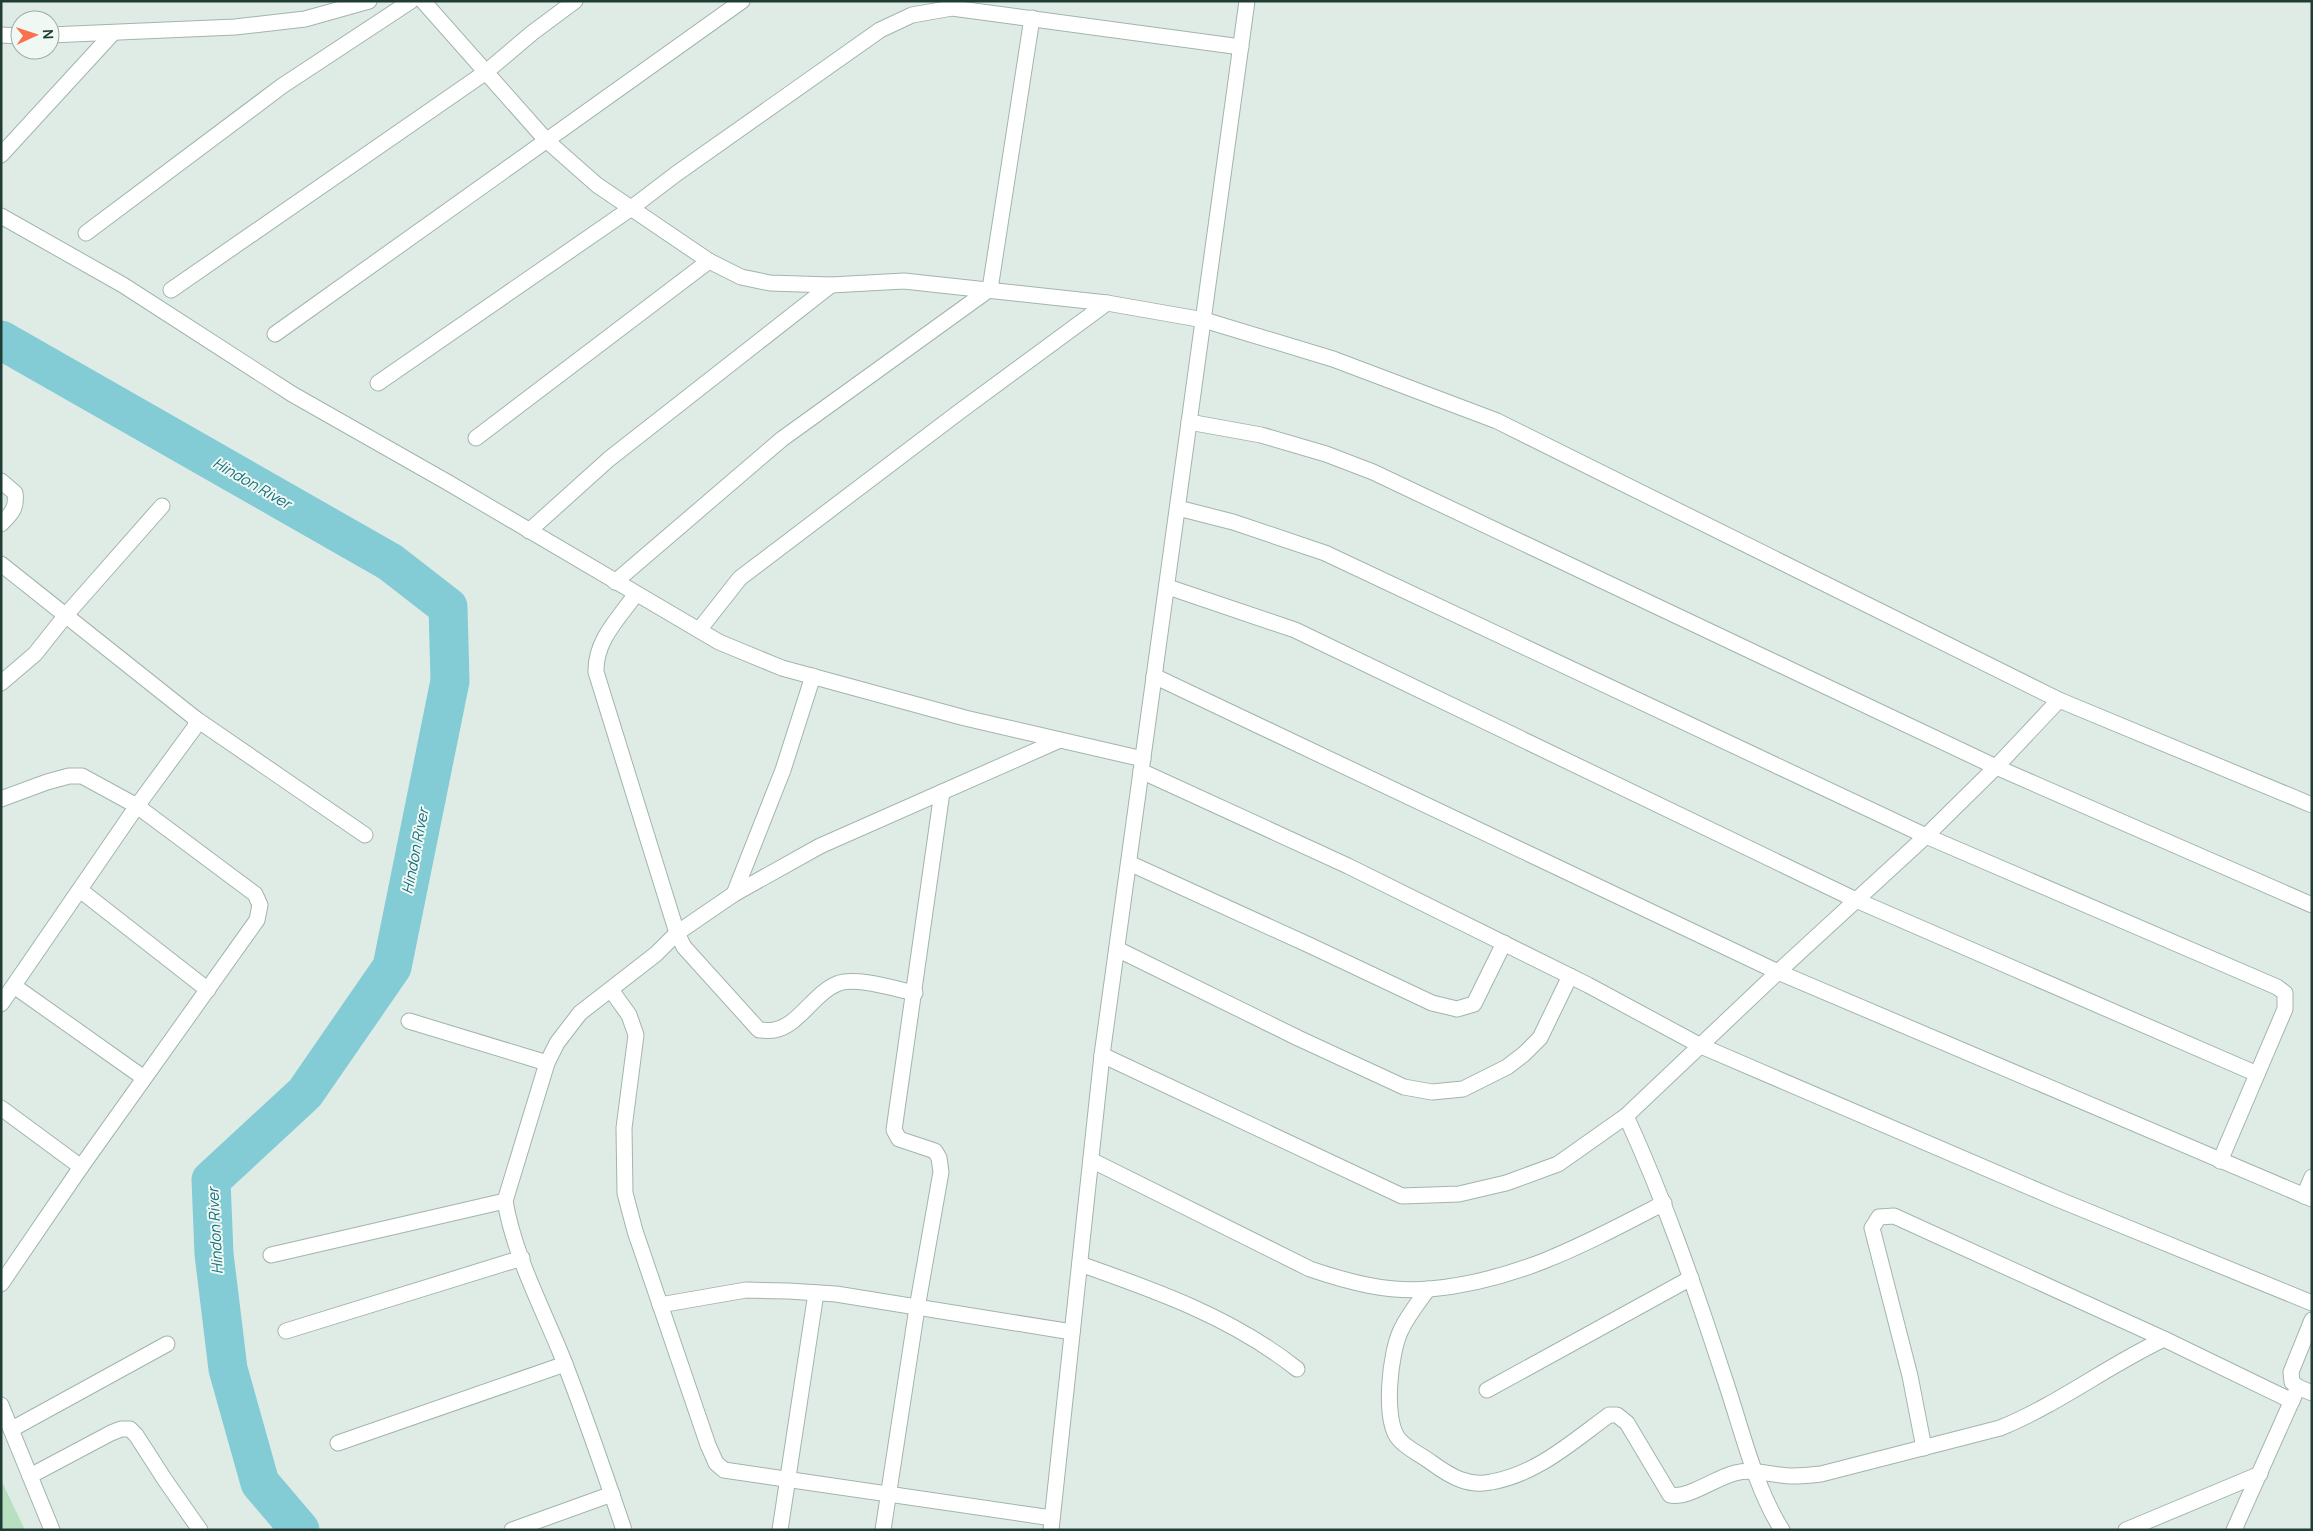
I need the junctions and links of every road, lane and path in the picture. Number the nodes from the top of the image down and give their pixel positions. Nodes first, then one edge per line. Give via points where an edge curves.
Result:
1 (369, 1) edge
2 (411, 1) edge
3 (423, 1) edge
4 (575, 1) edge
5 (742, 1) edge
6 (1247, 1) edge
7 (1032, 18) junction
8 (113, 33) junction
9 (60, 35) edge
10 (1240, 47) junction
11 (486, 72) junction
12 (546, 140) junction
13 (1, 155) edge
14 (630, 209) junction
15 (1, 216) edge
16 (86, 233) dead end
17 (709, 261) junction
18 (831, 285) junction
19 (990, 289) junction
20 (170, 290) dead end
21 (1107, 304) junction
22 (1204, 320) junction
23 (275, 334) dead end
24 (378, 383) dead end
25 (1189, 422) junction
26 (476, 438) dead end
27 (1, 481) edge
28 (162, 506) dead end
29 (1178, 508) junction
30 (1, 524) edge
31 (529, 531) junction
32 (1, 564) edge
33 (615, 582) junction
34 (1168, 587) junction
35 (636, 594) junction
36 (66, 615) junction
37 (699, 630) junction
38 (813, 676) junction
39 (1154, 676) junction
40 (1, 683) edge
41 (2059, 700) junction
42 (196, 719) junction
43 (1060, 740) junction
44 (1142, 765) junction
45 (1996, 767) junction
46 (942, 792) junction
47 (1, 799) edge
48 (2312, 805) edge
49 (137, 806) junction
50 (365, 835) dead end
51 (1926, 836) junction
52 (1129, 863) junction
53 (80, 890) junction
54 (734, 894) junction
55 (1856, 900) junction
56 (2312, 905) edge
57 (676, 933) junction
58 (1504, 943) junction
59 (1117, 949) junction
60 (1778, 972) junction
61 (1570, 976) junction
62 (14, 986) junction
63 (208, 990) junction
64 (611, 990) junction
65 (915, 993) junction
66 (1, 1004) edge
67 (409, 1021) dead end
68 (1701, 1046) junction
69 (1102, 1055) junction
70 (547, 1063) junction
71 (2257, 1074) junction
72 (144, 1078) junction
73 (1, 1108) edge
74 (1626, 1116) junction
75 (1091, 1160) junction
76 (2220, 1161) junction
77 (81, 1167) junction
78 (2312, 1177) edge
79 (2308, 1198) edge
80 (505, 1201) junction
81 (1664, 1203) junction
82 (271, 1255) dead end
83 (522, 1258) junction
84 (1080, 1264) junction
85 (1691, 1278) junction
86 (1, 1284) edge
87 (1428, 1289) junction
88 (816, 1293) junction
89 (2312, 1303) edge
90 (660, 1305) junction
91 (917, 1308) junction
92 (2312, 1320) edge
93 (286, 1331) dead end
94 (1072, 1332) junction
95 (2164, 1339) junction
96 (167, 1344) dead end
97 (565, 1364) junction
98 (1297, 1369) dead end
99 (1487, 1390) dead end
100 (2300, 1394) edge
101 (1, 1405) edge
102 (12, 1429) junction
103 (338, 1443) dead end
104 (1924, 1448) junction
105 (1756, 1471) junction
106 (2260, 1474) junction
107 (30, 1476) junction
108 (789, 1480) junction
109 (612, 1494) junction
110 (888, 1494) junction
111 (1052, 1524) edge
112 (52, 1530) edge
113 (200, 1530) edge
114 (512, 1530) edge
115 (624, 1530) edge
116 (780, 1530) edge
117 (883, 1530) edge
118 (1782, 1530) edge
119 (2126, 1530) edge
120 (2234, 1530) edge

1 - 8 street via 305,19 235,27
2 - 16 street via 282,86
3 - 11 street
4 - 11 street
5 - 12 street
6 - 10 street
7 - 10 street
7 - 14 street via 952,8 912,15 880,30
7 - 19 street
8 - 9 street
8 - 13 street
10 - 22 street
11 - 12 street
11 - 20 street
12 - 14 street
12 - 23 street
14 - 17 street
14 - 24 street
15 - 31 street via 123,285 292,394
17 - 18 street via 741,277 770,283
17 - 26 street
18 - 19 street via 904,281
18 - 31 street via 608,459
19 - 21 street
19 - 33 street via 782,438
21 - 22 street
21 - 37 street via 740,578
22 - 25 street
22 - 41 street via 1333,358 1497,421
25 - 29 street
25 - 45 street via 1261,435 1373,472
27 - 30 street via 16,493 17,502 14,511
28 - 36 street
29 - 34 street
29 - 51 street via 1242,524 1326,553
31 - 33 street
32 - 36 street
33 - 35 street
34 - 39 street
34 - 55 street via 1295,630
35 - 37 street
35 - 57 street via 600,643 596,672
36 - 40 street via 35,654
36 - 42 street
37 - 38 street via 719,642 782,668
38 - 43 street via 965,718
38 - 54 street via 784,770
39 - 44 street
39 - 60 street
41 - 45 street
41 - 48 street
42 - 49 street via 195,727
42 - 50 street
43 - 44 street
43 - 46 street
44 - 52 street
44 - 58 street
45 - 51 street
45 - 56 street
46 - 54 street via 820,846
46 - 65 street
47 - 49 street via 47,782 82,776
49 - 53 street
49 - 63 street via 255,894 260,905 257,920
51 - 55 street
51 - 71 street via 2277,987 2285,993 2285,1009
52 - 58 street via 1309,944 1432,1004 1457,1009 1474,1004
52 - 59 street
53 - 62 street
53 - 63 street
54 - 57 street
55 - 60 street
55 - 71 street
57 - 64 street via 656,954
57 - 65 street via 684,947 759,1030 787,1026 826,989 841,983 858,982
58 - 61 street
59 - 61 street via 1404,1087 1432,1092 1463,1089 1508,1067 1524,1054 1540,1038
59 - 69 street
60 - 68 street
60 - 76 street
61 - 68 street
62 - 66 street
62 - 72 street
63 - 72 street
64 - 70 street via 580,1013 557,1043
64 - 90 street via 629,1015 636,1035 624,1128 625,1193
65 - 91 street via 894,1130 899,1139 935,1151 941,1172
67 - 70 street
68 - 74 street
68 - 89 street via 2055,1198
69 - 74 street via 1402,1196 1458,1194 1506,1183 1558,1164
69 - 75 street
70 - 80 street
71 - 76 street
72 - 77 street
73 - 77 street
74 - 81 street
75 - 84 street
75 - 87 street via 1310,1269 1377,1287
76 - 79 street
77 - 86 street
78 - 79 street
80 - 82 street
80 - 83 street
81 - 85 street
81 - 87 street via 1565,1254 1525,1269
83 - 93 street
83 - 97 street
84 - 94 street
84 - 98 street via 1204,1310 1249,1334
85 - 99 street
85 - 105 street
87 - 105 street via 1400,1332 1394,1358 1390,1416 1398,1439 1448,1475 1470,1483 1489,1483 1520,1475 1608,1415 1617,1414 1627,1423 1670,1495 1685,1496 1728,1476
88 - 90 street via 746,1290
88 - 91 street
88 - 108 street
90 - 108 street via 716,1463 724,1470
91 - 94 street
91 - 110 street
92 - 100 street via 2291,1372 2292,1382
94 - 111 street
95 - 100 street
95 - 104 street via 2027,1417 2000,1428
95 - 104 street via 1894,1216 1879,1217 1872,1228 1910,1376
96 - 102 street
97 - 103 street
97 - 109 street
100 - 106 street
101 - 102 street
102 - 107 street
104 - 105 street via 1820,1474 1793,1476
105 - 118 street
106 - 119 street
106 - 120 street
107 - 112 street
107 - 113 street via 112,1433 130,1429
108 - 110 street
108 - 116 street
109 - 114 street
109 - 115 street
110 - 111 street
110 - 117 street

